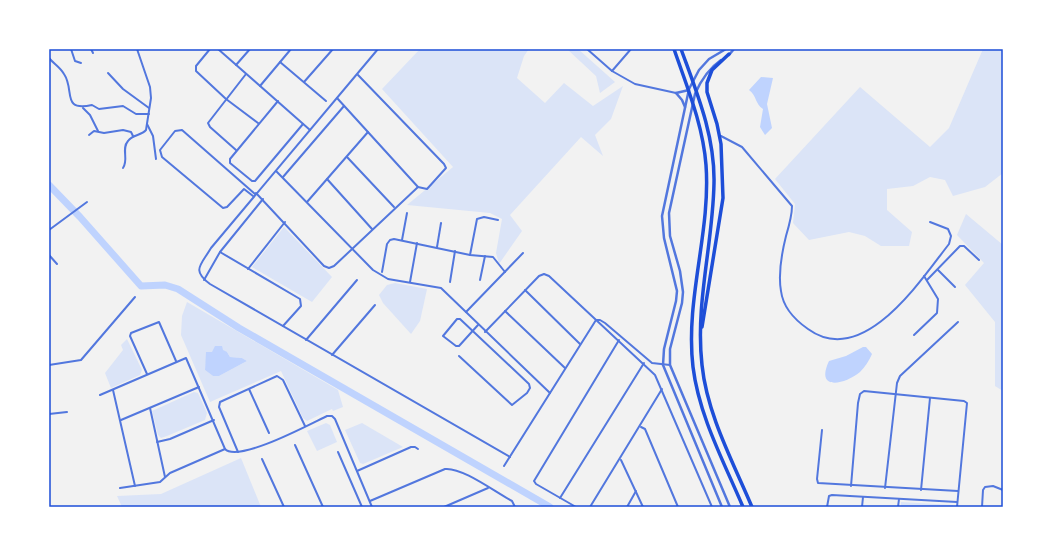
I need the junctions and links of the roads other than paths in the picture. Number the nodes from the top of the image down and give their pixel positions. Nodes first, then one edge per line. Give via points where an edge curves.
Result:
1 (71, 49) edge
2 (91, 49) edge
3 (137, 49) edge
4 (210, 49) edge
5 (218, 49) edge
6 (250, 49) edge
7 (291, 49) edge
8 (333, 49) edge
9 (378, 49) edge
10 (586, 49) edge
11 (631, 49) edge
12 (674, 49) edge
13 (681, 49) edge
14 (726, 49) edge
15 (734, 49) edge
16 (93, 53) dead end
17 (729, 54) junction
18 (49, 58) edge
19 (280, 62) junction
20 (81, 63) dead end
21 (236, 65) junction
22 (612, 71) junction
23 (108, 73) dead end
24 (246, 74) junction
25 (358, 75) junction
26 (304, 82) junction
27 (260, 86) junction
28 (689, 89) junction
29 (676, 93) junction
30 (337, 98) junction
31 (226, 99) junction
32 (278, 101) junction
33 (326, 101) dead end
34 (344, 106) junction
35 (685, 107) junction
36 (83, 108) junction
37 (149, 109) junction
38 (149, 114) junction
39 (258, 123) junction
40 (147, 124) junction
41 (303, 124) junction
42 (310, 130) junction
43 (98, 131) junction
44 (368, 132) junction
45 (89, 134) dead end
46 (133, 136) junction
47 (720, 136) junction
48 (236, 150) junction
49 (347, 157) junction
50 (156, 159) dead end
51 (123, 168) dead end
52 (276, 171) junction
53 (282, 177) junction
54 (327, 179) junction
55 (418, 187) junction
56 (255, 194) junction
57 (263, 199) junction
58 (87, 202) dead end
59 (307, 202) junction
60 (394, 208) junction
61 (407, 214) dead end
62 (498, 220) dead end
63 (285, 222) junction
64 (930, 222) dead end
65 (441, 223) dead end
66 (372, 229) junction
67 (49, 230) edge
68 (402, 240) junction
69 (416, 243) junction
70 (437, 248) junction
71 (352, 249) junction
72 (455, 251) junction
73 (220, 252) junction
74 (523, 253) dead end
75 (49, 255) edge
76 (470, 255) junction
77 (485, 256) junction
78 (979, 260) dead end
79 (57, 264) dead end
80 (248, 269) junction
81 (938, 270) junction
82 (382, 272) dead end
83 (505, 272) junction
84 (924, 276) junction
85 (204, 280) junction
86 (357, 280) dead end
87 (480, 280) dead end
88 (927, 280) junction
89 (410, 282) junction
90 (450, 282) dead end
91 (955, 287) dead end
92 (525, 290) junction
93 (135, 297) dead end
94 (374, 305) dead end
95 (505, 311) junction
96 (466, 312) junction
97 (596, 320) junction
98 (958, 322) dead end
99 (478, 325) junction
100 (282, 326) junction
101 (473, 331) junction
102 (485, 332) junction
103 (914, 335) dead end
104 (306, 340) junction
105 (619, 340) junction
106 (700, 341) junction
107 (580, 344) junction
108 (332, 355) junction
109 (459, 356) dead end
110 (176, 361) junction
111 (644, 363) junction
112 (49, 365) edge
113 (663, 365) junction
114 (670, 365) junction
115 (565, 368) junction
116 (147, 374) junction
117 (199, 387) junction
118 (249, 389) junction
119 (662, 389) junction
120 (113, 390) junction
121 (550, 393) junction
122 (895, 394) junction
123 (100, 395) dead end
124 (930, 398) junction
125 (150, 408) junction
126 (67, 412) dead end
127 (49, 414) edge
128 (121, 420) junction
129 (214, 420) junction
130 (305, 426) junction
131 (641, 427) junction
132 (822, 430) dead end
133 (269, 433) dead end
134 (157, 442) junction
135 (295, 445) dead end
136 (225, 449) junction
137 (418, 449) dead end
138 (238, 452) junction
139 (338, 452) dead end
140 (510, 457) junction
141 (262, 459) dead end
142 (620, 459) junction
143 (504, 466) dead end
144 (357, 471) junction
145 (165, 478) junction
146 (135, 486) junction
147 (851, 486) junction
148 (120, 488) dead end
149 (488, 488) junction
150 (885, 488) junction
151 (921, 490) junction
152 (1003, 490) edge
153 (636, 491) junction
154 (958, 491) junction
155 (863, 497) junction
156 (560, 498) junction
157 (899, 499) junction
158 (370, 501) junction
159 (957, 502) junction
160 (284, 507) edge
161 (323, 507) edge
162 (362, 507) edge
163 (372, 507) edge
164 (444, 507) edge
165 (515, 507) edge
166 (576, 507) edge
167 (590, 507) edge
168 (627, 507) edge
169 (643, 507) edge
170 (678, 507) edge
171 (712, 507) edge
172 (722, 507) edge
173 (730, 507) edge
174 (742, 507) edge
175 (752, 507) edge
176 (827, 507) edge
177 (862, 507) edge
178 (898, 507) edge
179 (957, 507) edge
180 (982, 507) edge

1 - 20 street via 72,58
2 - 16 street
3 - 37 street via 150,87
4 - 31 street via 196,66 196,71
5 - 21 street
6 - 21 street
7 - 19 street
8 - 26 street
9 - 25 street
10 - 22 street
11 - 22 street
12 - 174 highway via 700,127 707,182 693,299 693,368 706,417
13 - 106 highway via 707,125 713,159 714,183
14 - 28 street via 709,59 699,70
15 - 17 street
17 - 47 highway via 712,70 707,83 707,92
17 - 114 street via 707,72 695,94 669,213 670,236 683,292 670,349
18 - 36 street via 65,75 70,99
19 - 26 street
19 - 27 street
21 - 24 street
22 - 29 street via 635,84
23 - 37 street via 123,89
24 - 27 street
24 - 31 street
25 - 30 street
25 - 55 street via 444,164 444,172 427,189
26 - 33 street
27 - 32 street
28 - 29 street
28 - 35 street
29 - 35 street
30 - 34 street
30 - 42 street
31 - 39 street
31 - 48 street via 208,125
32 - 39 street
32 - 41 street
34 - 44 street
34 - 53 street
35 - 113 street via 662,216 664,238 677,291
36 - 38 street via 92,105 102,109 123,106 136,114
36 - 43 street
37 - 38 street
38 - 40 street
39 - 48 street
40 - 46 street via 144,133
40 - 50 street via 153,136
41 - 42 street
41 - 48 street via 253,182 229,161
42 - 52 street
43 - 45 street
43 - 46 street via 104,133 127,130
44 - 49 street
44 - 55 street
46 - 51 street via 127,142 127,161
47 - 84 street via 742,147 792,206 783,247 781,292 788,309 813,333 832,340 845,340 866,332 897,307
47 - 106 highway via 723,198
49 - 54 street
49 - 60 street
52 - 53 street
52 - 56 street
53 - 59 street
54 - 59 street
54 - 66 street
55 - 60 street
56 - 56 street via 244,189 223,208 162,157 160,150 175,131 182,130
56 - 57 street
56 - 85 street via 211,248 198,273
57 - 63 street
57 - 73 street
58 - 67 street
59 - 71 street
60 - 66 street
61 - 68 street
62 - 76 street via 484,217 477,220
63 - 71 street via 324,266 334,266
63 - 80 street
64 - 84 street via 948,229 951,236 949,244
65 - 70 street
66 - 71 street
68 - 69 street
68 - 82 street via 390,240 387,244
69 - 70 street
69 - 89 street
70 - 72 street
71 - 89 street via 380,275 388,279
72 - 76 street
72 - 90 street
73 - 80 street
73 - 85 street
74 - 83 street
75 - 79 street
76 - 77 street
77 - 83 street via 493,257
77 - 87 street
78 - 81 street via 964,246 960,246
80 - 100 street via 300,299 301,306
81 - 88 street
81 - 91 street
83 - 96 street
84 - 88 street
85 - 100 street
86 - 104 street
88 - 103 street via 938,299 937,313
89 - 96 street via 440,288
92 - 95 street
92 - 97 street via 539,276 549,276
92 - 107 street
93 - 112 street via 81,360
94 - 108 street
95 - 102 street
95 - 115 street
96 - 99 street
97 - 105 street
97 - 107 street
97 - 113 street via 605,323 652,364
98 - 122 street via 900,376
99 - 101 street
99 - 102 street
100 - 104 street
101 - 101 street via 459,346 443,336 458,319
101 - 109 street via 529,384 530,388 512,405
102 - 121 street
104 - 108 street
105 - 111 street
105 - 156 street via 534,481
106 - 175 highway via 702,365 713,413
107 - 115 street
108 - 140 street
110 - 116 street
110 - 116 street via 159,322 131,334
110 - 117 street via 186,358
111 - 119 street via 655,375
111 - 156 street
113 - 114 street
113 - 172 street
114 - 173 street
115 - 121 street
116 - 120 street
117 - 125 street
117 - 129 street
118 - 130 street via 277,376 283,380
118 - 133 street
118 - 138 street via 220,402 219,407
119 - 131 street
119 - 171 street
120 - 123 street
120 - 128 street
121 - 140 street
122 - 124 street
122 - 147 street via 864,391 860,394
122 - 150 street
124 - 151 street
124 - 154 street via 967,403
125 - 128 street
125 - 134 street
126 - 127 street
128 - 146 street
129 - 134 street
129 - 136 street
130 - 138 street via 249,451
130 - 144 street via 332,416
131 - 142 street
131 - 170 street via 645,429
132 - 147 street via 818,483
134 - 145 street
135 - 161 street
136 - 138 street
136 - 145 street via 170,473
137 - 144 street via 411,448
139 - 162 street
140 - 143 street
141 - 160 street
142 - 153 street
142 - 167 street
144 - 158 street
145 - 146 street via 160,482
146 - 148 street
147 - 150 street
149 - 158 street via 461,471 451,468
149 - 164 street
149 - 165 street via 512,501
150 - 151 street
151 - 154 street
152 - 180 street via 993,486 984,487
153 - 168 street
153 - 169 street
154 - 159 street
155 - 157 street
155 - 176 street via 829,496
155 - 177 street
156 - 166 street
157 - 159 street
157 - 178 street
158 - 163 street
159 - 179 street

